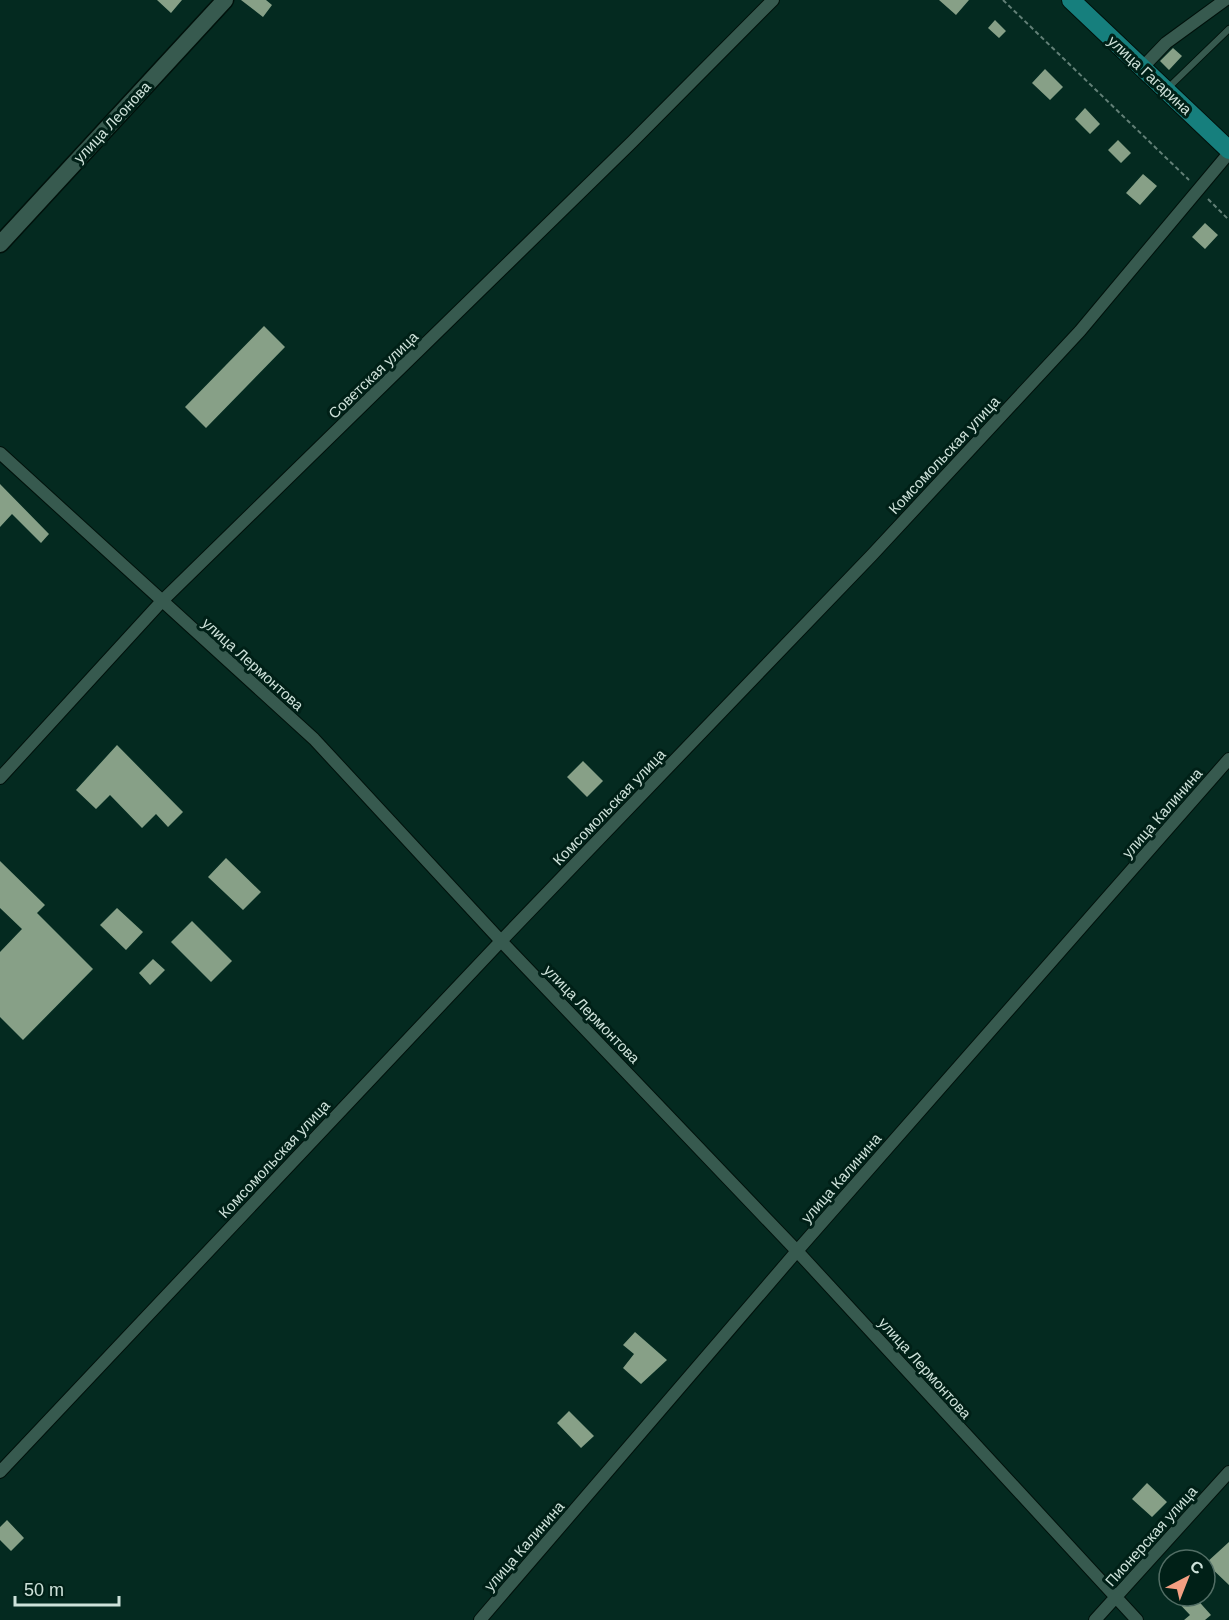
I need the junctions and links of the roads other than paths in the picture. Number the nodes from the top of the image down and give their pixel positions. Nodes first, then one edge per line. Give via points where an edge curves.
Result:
1 (225, 0) edge
2 (773, 0) edge
3 (1071, 0) edge
4 (1225, 0) edge
5 (1229, 29) edge
6 (1143, 67) junction
7 (1166, 90) junction
8 (1229, 151) edge
9 (0, 244) edge
10 (0, 453) edge
11 (162, 601) junction
12 (1229, 759) edge
13 (0, 778) edge
14 (501, 940) junction
15 (797, 1251) junction
16 (0, 1472) edge
17 (1229, 1473) edge
18 (1115, 1599) junction
19 (480, 1620) edge
20 (1095, 1620) edge
21 (1137, 1620) edge

1 - 9 main road, улица Леонова
2 - 11 street, Советская улица
3 - 6 main road, улица Гагарина
4 - 6 street via 1167,43
5 - 7 lane
6 - 7 main road, улица Гагарина
7 - 8 main road, улица Гагарина
8 - 14 street, Комсомольская улица via 1080,330 880,546
10 - 11 street, улица Лермонтова
11 - 13 street, Советская улица
11 - 14 street, улица Лермонтова via 314,739
12 - 15 street, улица Калинина
14 - 15 street, улица Лермонтова
14 - 16 street, Комсомольская улица
15 - 18 street, улица Лермонтова
15 - 19 street, улица Калинина
17 - 18 street, Пионерская улица
18 - 20 street, Пионерская улица
18 - 21 street, улица Лермонтова

